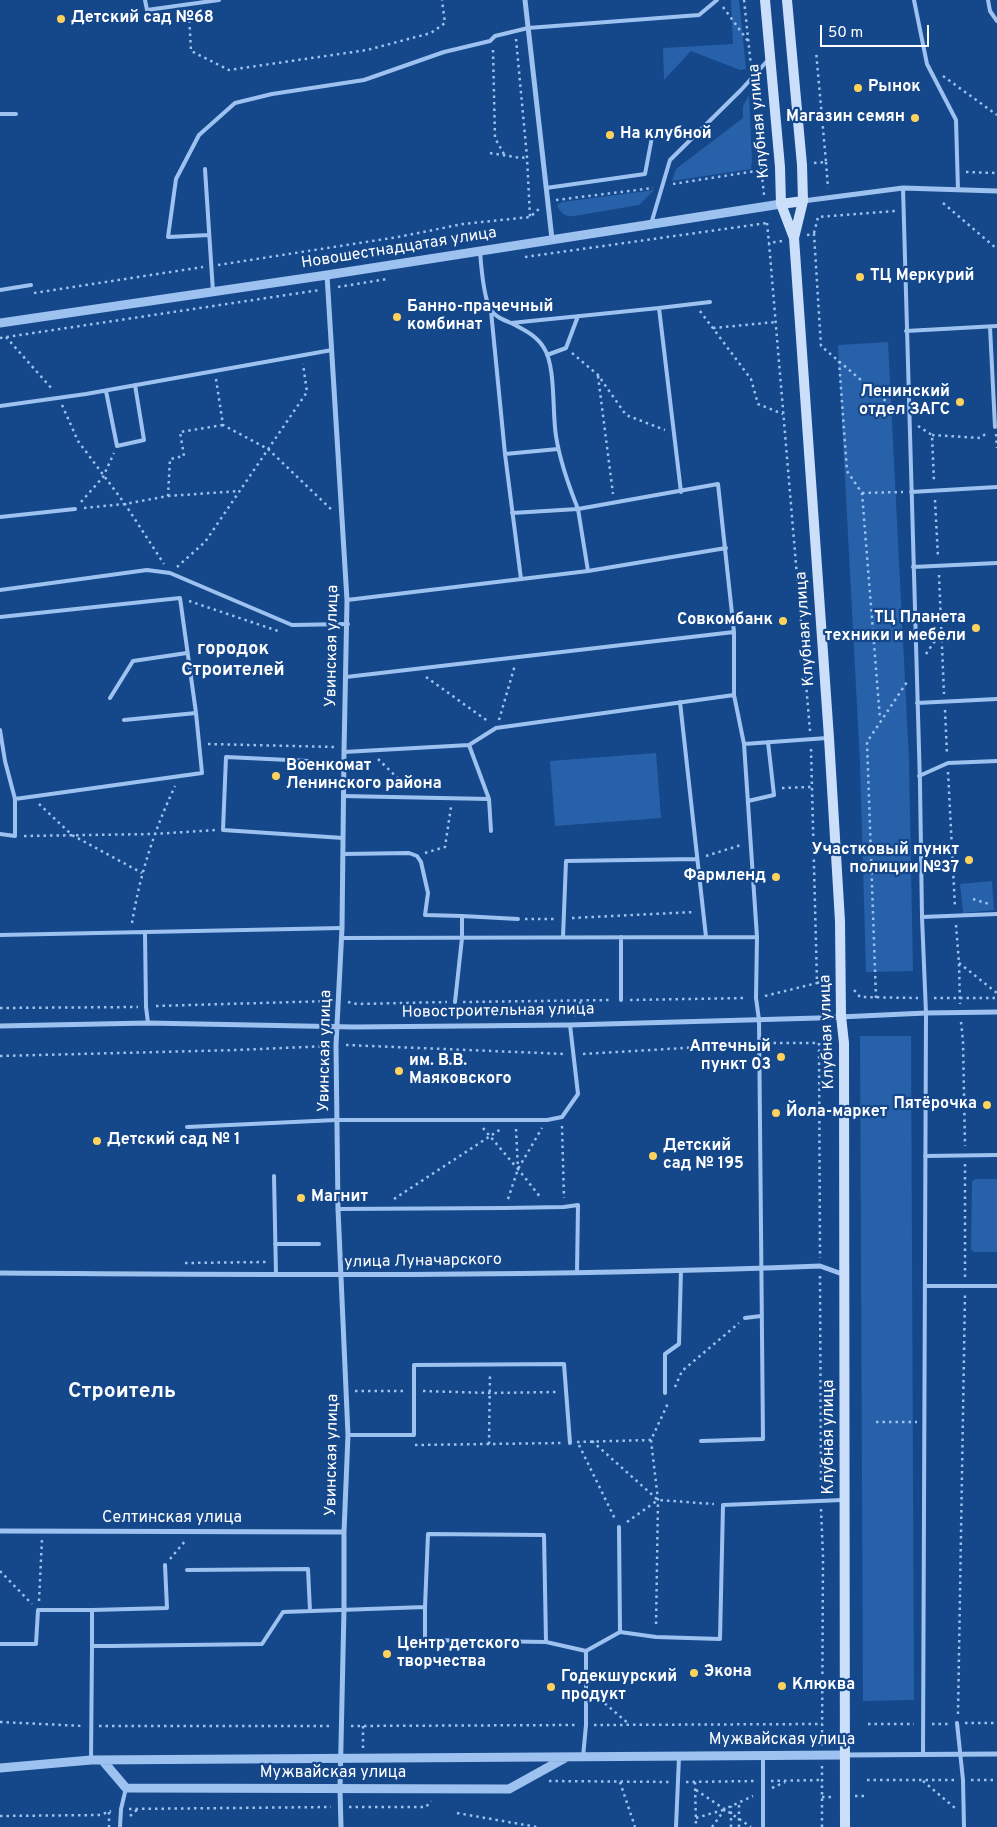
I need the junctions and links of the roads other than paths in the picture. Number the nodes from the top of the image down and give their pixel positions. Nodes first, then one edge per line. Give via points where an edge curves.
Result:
1 (145, 0) edge
2 (219, 0) edge
3 (525, 0) edge
4 (718, 0) edge
5 (765, 0) edge
6 (787, 0) edge
7 (914, 0) edge
8 (988, 0) edge
9 (997, 21) edge
10 (528, 28) junction
11 (770, 58) junction
12 (0, 114) edge
13 (16, 114) dead end
14 (652, 137) dead end
15 (205, 169) dead end
16 (546, 188) junction
17 (903, 188) junction
18 (958, 190) junction
19 (997, 192) edge
20 (803, 201) junction
21 (781, 204) junction
22 (651, 224) junction
23 (209, 235) junction
24 (794, 238) junction
25 (552, 240) junction
26 (480, 252) junction
27 (327, 275) junction
28 (31, 286) dead end
29 (0, 290) edge
30 (213, 292) junction
31 (710, 302) dead end
32 (659, 308) junction
33 (491, 311) junction
34 (578, 316) junction
35 (0, 323) edge
36 (511, 323) junction
37 (997, 326) edge
38 (990, 327) junction
39 (906, 331) junction
40 (332, 350) junction
41 (547, 356) junction
42 (134, 386) junction
43 (106, 391) junction
44 (0, 406) edge
45 (996, 427) road end
46 (558, 449) junction
47 (505, 454) junction
48 (997, 487) edge
49 (681, 492) junction
50 (911, 492) junction
51 (75, 509) road end
52 (578, 509) junction
53 (512, 513) junction
54 (0, 517) edge
55 (726, 548) junction
56 (997, 563) edge
57 (913, 567) junction
58 (588, 571) junction
59 (521, 579) junction
60 (0, 590) edge
61 (348, 600) junction
62 (0, 617) edge
63 (348, 624) junction
64 (734, 632) junction
65 (187, 653) junction
66 (346, 677) junction
67 (734, 695) junction
68 (110, 698) dead end
69 (997, 699) edge
70 (680, 702) junction
71 (917, 703) junction
72 (196, 713) junction
73 (124, 720) dead end
74 (0, 730) edge
75 (829, 738) junction
76 (768, 742) junction
77 (744, 744) junction
78 (469, 745) junction
79 (344, 750) junction
80 (309, 760) dead end
81 (5, 761) junction
82 (997, 761) edge
83 (0, 762) edge
84 (919, 776) junction
85 (343, 796) junction
86 (15, 799) junction
87 (489, 799) junction
88 (748, 801) junction
89 (491, 831) dead end
90 (0, 834) edge
91 (343, 838) junction
92 (343, 854) junction
93 (698, 859) junction
94 (997, 914) edge
95 (462, 916) junction
96 (922, 917) junction
97 (518, 919) road end
98 (342, 928) junction
99 (145, 933) junction
100 (0, 935) edge
101 (563, 937) junction
102 (621, 937) junction
103 (706, 937) junction
104 (757, 937) junction
105 (342, 938) junction
106 (462, 938) junction
107 (620, 1000) road end
108 (455, 1002) road end
109 (997, 1012) edge
110 (926, 1013) junction
111 (841, 1016) junction
112 (758, 1020) junction
113 (148, 1023) junction
114 (570, 1024) junction
115 (0, 1026) edge
116 (336, 1026) junction
117 (336, 1120) junction
118 (187, 1127) dead end
119 (997, 1155) edge
120 (925, 1156) junction
121 (274, 1176) dead end
122 (338, 1209) junction
123 (275, 1244) junction
124 (319, 1244) dead end
125 (761, 1268) junction
126 (681, 1270) junction
127 (577, 1273) junction
128 (0, 1274) edge
129 (276, 1275) junction
130 (341, 1275) junction
131 (845, 1275) junction
132 (926, 1286) junction
133 (997, 1286) edge
134 (761, 1316) junction
135 (745, 1318) dead end
136 (665, 1393) dead end
137 (348, 1435) junction
138 (702, 1440) dead end
139 (570, 1443) dead end
140 (845, 1500) junction
141 (619, 1527) road end
142 (0, 1531) edge
143 (344, 1532) junction
144 (165, 1565) road end
145 (186, 1570) dead end
146 (425, 1607) junction
147 (344, 1609) junction
148 (92, 1610) junction
149 (310, 1611) junction
150 (620, 1632) junction
151 (546, 1642) junction
152 (0, 1644) edge
153 (92, 1646) junction
154 (586, 1651) junction
155 (958, 1723) road end
156 (922, 1754) junction
157 (960, 1754) junction
158 (997, 1754) edge
159 (845, 1755) junction
160 (679, 1756) junction
161 (763, 1756) junction
162 (567, 1757) junction
163 (583, 1757) junction
164 (341, 1758) junction
165 (91, 1760) junction
166 (103, 1760) junction
167 (0, 1768) edge
168 (126, 1788) junction
169 (340, 1789) junction
170 (120, 1827) edge
171 (341, 1827) edge
172 (676, 1827) edge
173 (763, 1827) edge
174 (845, 1827) edge
175 (964, 1827) edge

1 - 2 lane via 147,10
3 - 10 street
4 - 10 lane via 699,15
5 - 11 main road, Клубная улица
6 - 20 main road, Клубная улица
7 - 18 lane via 928,64 956,120
8 - 9 lane
10 - 16 street
10 - 23 lane via 444,52 364,80 235,103 199,134 176,179 168,237
11 - 21 main road, Клубная улица
11 - 22 lane via 670,160
12 - 13 lane
14 - 16 lane via 645,174
15 - 23 lane
16 - 25 street
17 - 18 street
17 - 20 street
17 - 39 lane
18 - 19 street
20 - 21 main road, Новошестнадцатая улица
20 - 24 main road, Клубная улица
21 - 22 street, Новошестнадцатая улица
21 - 24 main road, Клубная улица
22 - 25 street, Новошестнадцатая улица
23 - 30 lane
24 - 75 main road, Клубная улица
25 - 26 street, Новошестнадцатая улица
26 - 27 street, Новошестнадцатая улица
26 - 33 lane
27 - 30 street, Новошестнадцатая улица
27 - 40 street, Увинская улица
28 - 29 lane
30 - 35 street, Новошестнадцатая улица
31 - 32 lane
32 - 34 lane
32 - 49 lane
33 - 36 lane
33 - 47 lane
34 - 36 lane
34 - 41 lane via 566,348
36 - 41 lane via 536,337
37 - 38 lane
38 - 39 lane
38 - 45 lane
39 - 50 lane
40 - 42 lane
40 - 61 street, Увинская улица
41 - 46 lane
42 - 43 lane
42 - 43 lane via 144,440 117,446
43 - 44 lane
46 - 47 lane
46 - 52 lane via 562,470
47 - 53 lane
48 - 50 lane
49 - 52 lane
49 - 55 lane via 718,484
50 - 57 lane
51 - 54 lane
52 - 53 lane
52 - 58 lane
53 - 59 lane
55 - 58 lane
55 - 64 lane
56 - 57 lane
57 - 71 lane
58 - 59 lane
59 - 61 lane
60 - 63 lane via 147,570 170,573 292,625
61 - 63 street, Увинская улица
62 - 65 lane via 180,598
63 - 66 street, Увинская улица
64 - 66 lane
64 - 67 lane
65 - 68 lane via 133,661
65 - 72 lane
66 - 79 street, Увинская улица
67 - 70 lane
67 - 77 lane
69 - 71 lane
70 - 78 lane via 496,728
70 - 93 lane
71 - 84 lane
72 - 73 lane
72 - 86 lane via 202,772
74 - 81 lane
75 - 76 lane
75 - 111 main road, Клубная улица via 840,921
76 - 77 lane
76 - 88 lane via 774,795
77 - 88 lane
78 - 79 lane
78 - 87 lane
79 - 85 street, Увинская улица
80 - 91 lane via 226,757 223,830
81 - 83 lane
81 - 86 lane
82 - 84 lane via 948,763
84 - 96 lane
85 - 87 lane
85 - 91 street, Увинская улица
86 - 90 lane via 15,836
87 - 89 lane
88 - 104 lane
91 - 92 street, Увинская улица
92 - 95 lane via 409,852 417,856 428,893 425,915
92 - 98 street, Увинская улица
93 - 101 lane via 566,862
93 - 103 lane
94 - 96 lane
95 - 97 lane
95 - 106 lane
96 - 110 lane
98 - 99 lane
98 - 105 street, Увинская улица
99 - 100 lane
99 - 113 lane
101 - 102 lane
101 - 106 lane
102 - 103 lane
102 - 107 lane
103 - 104 lane
104 - 112 lane
105 - 106 lane
105 - 116 street, Увинская улица
106 - 108 lane
109 - 110 street, Новостроительная улица
110 - 111 street, Новостроительная улица
110 - 120 lane
111 - 112 street, Новостроительная улица
111 - 131 main road, Клубная улица via 844,1043
112 - 114 street, Новостроительная улица
112 - 125 lane
113 - 115 street, Новостроительная улица
113 - 116 street, Новостроительная улица
114 - 116 street, Новостроительная улица
114 - 117 lane via 578,1094 562,1117 516,1121
116 - 117 street, Увинская улица
117 - 118 lane
117 - 122 street, Увинская улица
119 - 120 lane
120 - 132 lane
121 - 123 lane
122 - 127 lane via 578,1205
122 - 130 street, Увинская улица
123 - 124 lane
123 - 129 lane
125 - 126 street, улица Луначарского
125 - 131 street, улица Луначарского via 820,1266
125 - 134 lane
126 - 127 street, улица Луначарского
126 - 136 lane via 679,1344 665,1354
127 - 130 street, улица Луначарского
128 - 129 street, улица Луначарского
129 - 130 street, улица Луначарского
130 - 137 street, Увинская улица
131 - 140 main road, Клубная улица
132 - 133 lane
132 - 156 lane
134 - 135 lane
134 - 138 lane via 763,1439
137 - 139 lane via 414,1434 414,1365 564,1364
137 - 143 street, Увинская улица
140 - 150 lane via 723,1505 720,1639
140 - 159 main road, Клубная улица
141 - 150 lane
142 - 143 street, Селтинская улица
143 - 147 street, Увинская улица
144 - 148 lane via 167,1608
145 - 149 lane via 308,1570
146 - 147 lane
146 - 151 lane via 425,1640
146 - 151 lane via 428,1534 544,1535
147 - 149 lane
147 - 164 street, Увинская улица
148 - 152 lane via 38,1610 36,1644
148 - 153 lane
149 - 153 lane via 283,1612 262,1644
150 - 154 lane
151 - 154 lane
153 - 165 lane
154 - 163 lane
155 - 157 lane
156 - 157 street, Мужвайская улица
156 - 159 street, Мужвайская улица
157 - 158 street, Мужвайская улица
157 - 175 lane
159 - 161 street, Мужвайская улица
159 - 174 main road, Клубная улица
160 - 161 street, Мужвайская улица
160 - 163 street, Мужвайская улица
160 - 172 lane
161 - 173 lane
162 - 163 street, Мужвайская улица
162 - 164 street, Мужвайская улица
162 - 169 street, Мужвайская улица via 509,1789
164 - 166 street, Мужвайская улица
164 - 169 street, Увинская улица
165 - 166 street, Мужвайская улица
165 - 167 street, Мужвайская улица
166 - 168 street
168 - 169 street, Мужвайская улица
168 - 170 lane
169 - 171 street, Увинская улица

